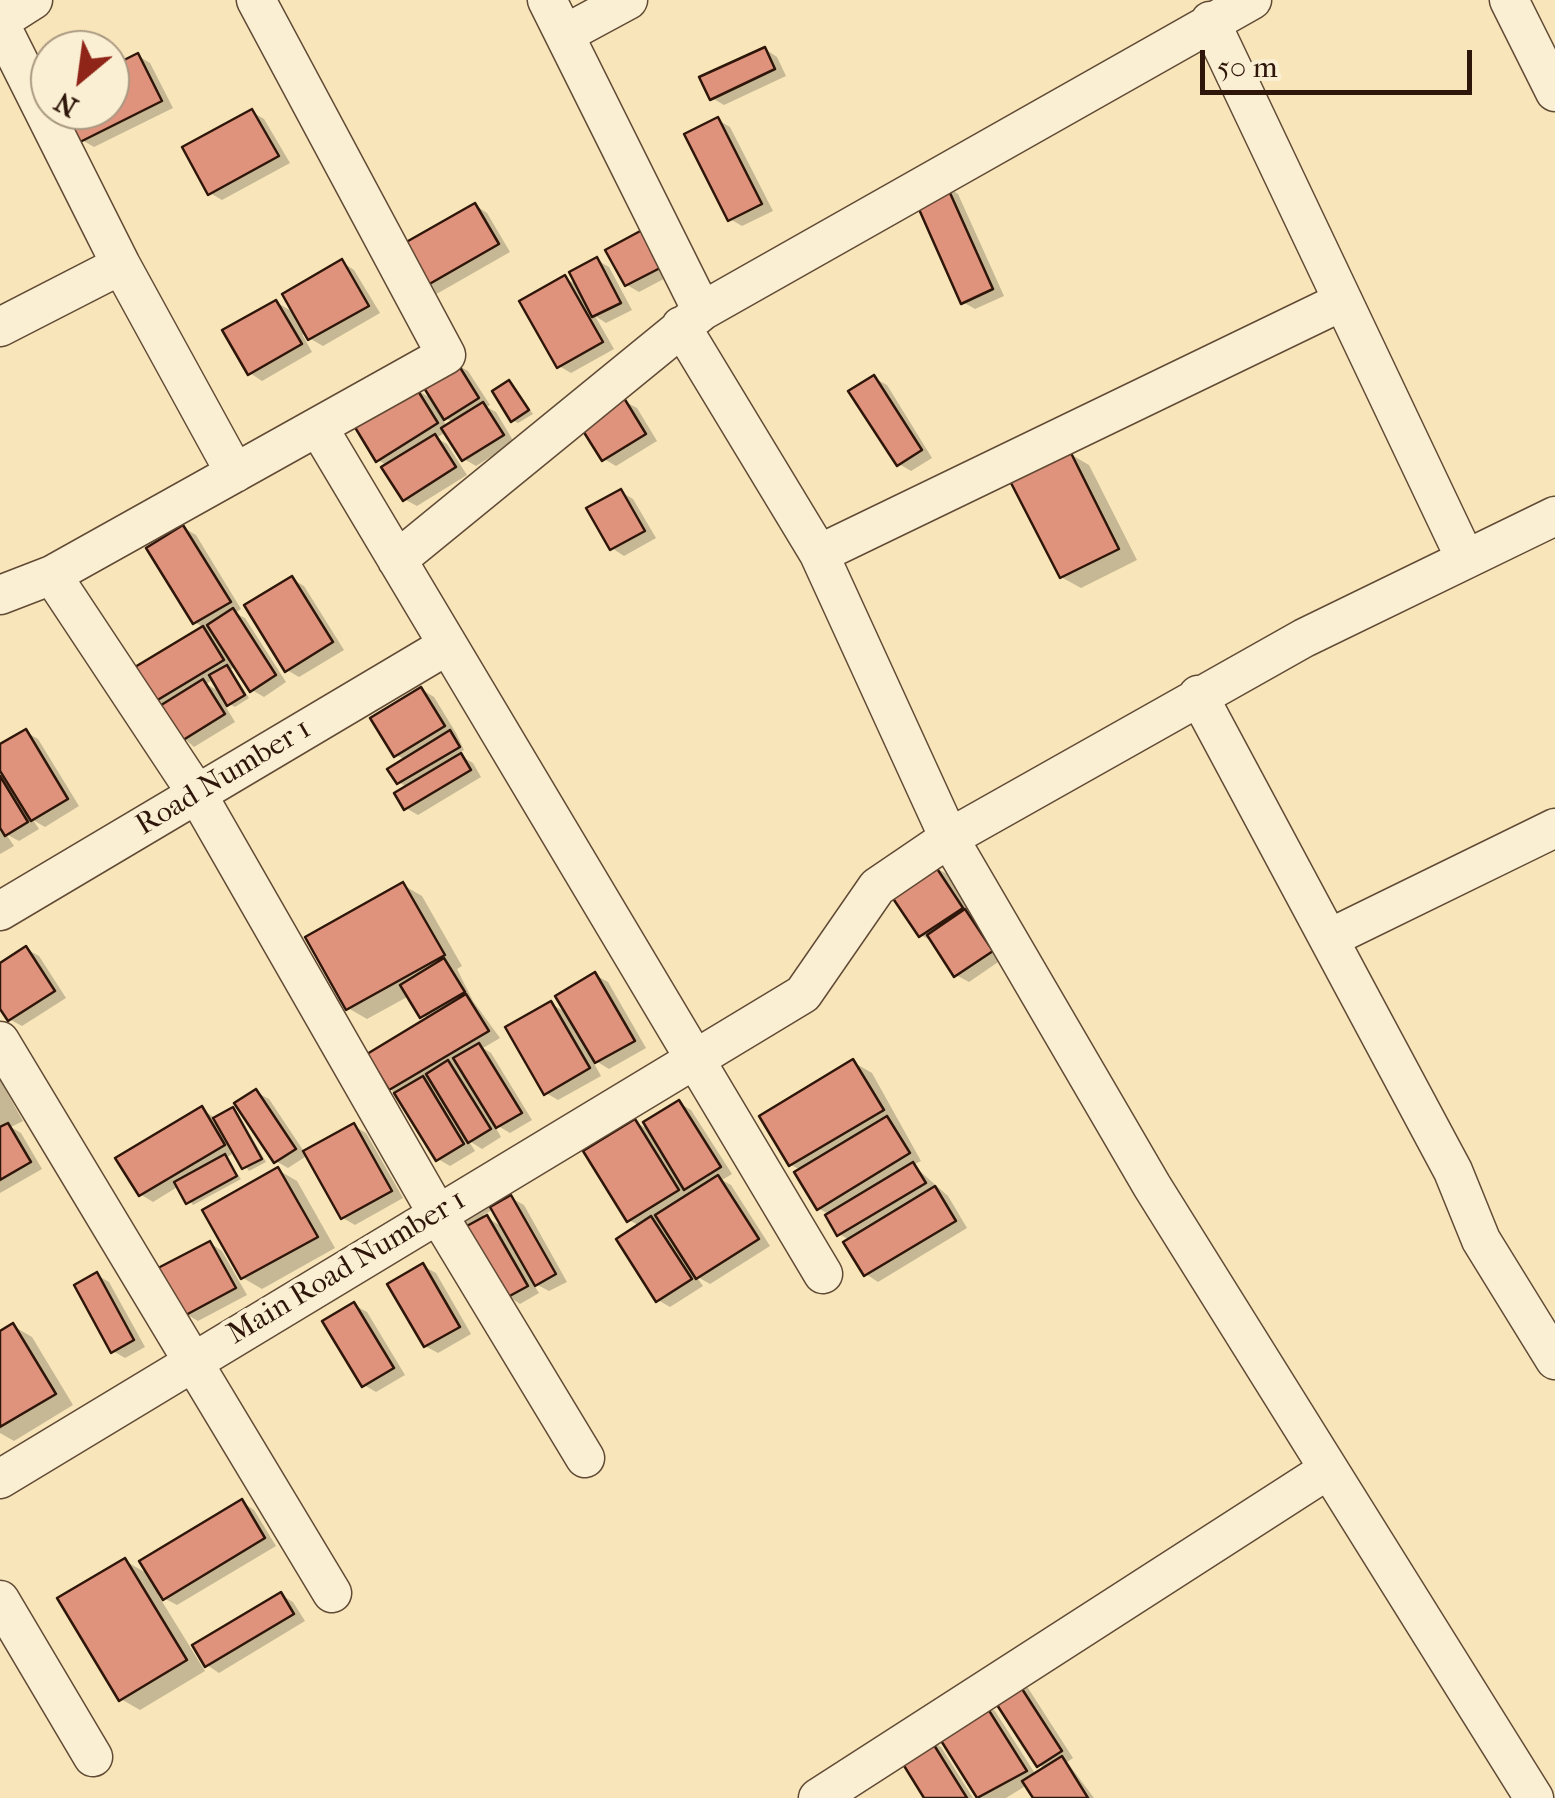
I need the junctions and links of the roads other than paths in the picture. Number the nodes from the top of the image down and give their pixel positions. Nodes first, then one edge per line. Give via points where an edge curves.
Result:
1 (33, 0) edge
2 (256, 0) edge
3 (547, 0) edge
4 (628, 0) edge
5 (1252, 0) edge
6 (1509, 0) edge
7 (0, 22) edge
8 (1210, 22) junction
9 (565, 34) junction
10 (1555, 92) edge
11 (121, 266) junction
12 (1343, 301) junction
13 (691, 319) junction
14 (0, 327) edge
15 (318, 426) junction
16 (235, 473) junction
17 (1555, 516) edge
18 (819, 554) junction
19 (1465, 558) junction
20 (397, 560) junction
21 (52, 575) junction
22 (0, 595) edge
23 (448, 644) junction
24 (1198, 695) junction
25 (197, 794) junction
26 (1555, 828) edge
27 (950, 838) junction
28 (0, 912) edge
29 (1330, 938) junction
30 (0, 1041) edge
31 (694, 1058) junction
32 (438, 1213) junction
33 (823, 1274) dead end
34 (1551, 1346) edge
35 (191, 1363) junction
36 (585, 1458) dead end
37 (1326, 1471) junction
38 (0, 1479) edge
39 (332, 1592) dead end
40 (0, 1600) edge
41 (93, 1757) dead end
42 (818, 1798) edge
43 (1534, 1798) edge

1 - 7 street
2 - 15 street via 446,355
3 - 9 street
4 - 9 street
5 - 8 street
6 - 10 street
7 - 11 street
8 - 12 street
8 - 13 street
9 - 13 street
11 - 14 street
11 - 16 street
12 - 18 street
12 - 19 street
13 - 18 street
13 - 20 street
15 - 16 street
15 - 20 street
16 - 21 street
17 - 19 street, Main Road Number 1
18 - 27 street
19 - 24 street, Main Road Number 1
20 - 23 street
21 - 22 street
21 - 25 street
23 - 25 street, Road Number 1
23 - 31 street
24 - 27 street, Main Road Number 1
24 - 29 street
25 - 28 street, Road Number 1
25 - 32 street
26 - 29 street
27 - 31 street, Main Road Number 1 via 876,887 803,994
27 - 37 street
29 - 34 street via 1482,1240
30 - 35 street
31 - 32 street, Main Road Number 1
31 - 33 street
32 - 35 street, Main Road Number 1
32 - 36 street
35 - 38 street, Main Road Number 1
35 - 39 street
37 - 42 street
37 - 43 street
40 - 41 street

